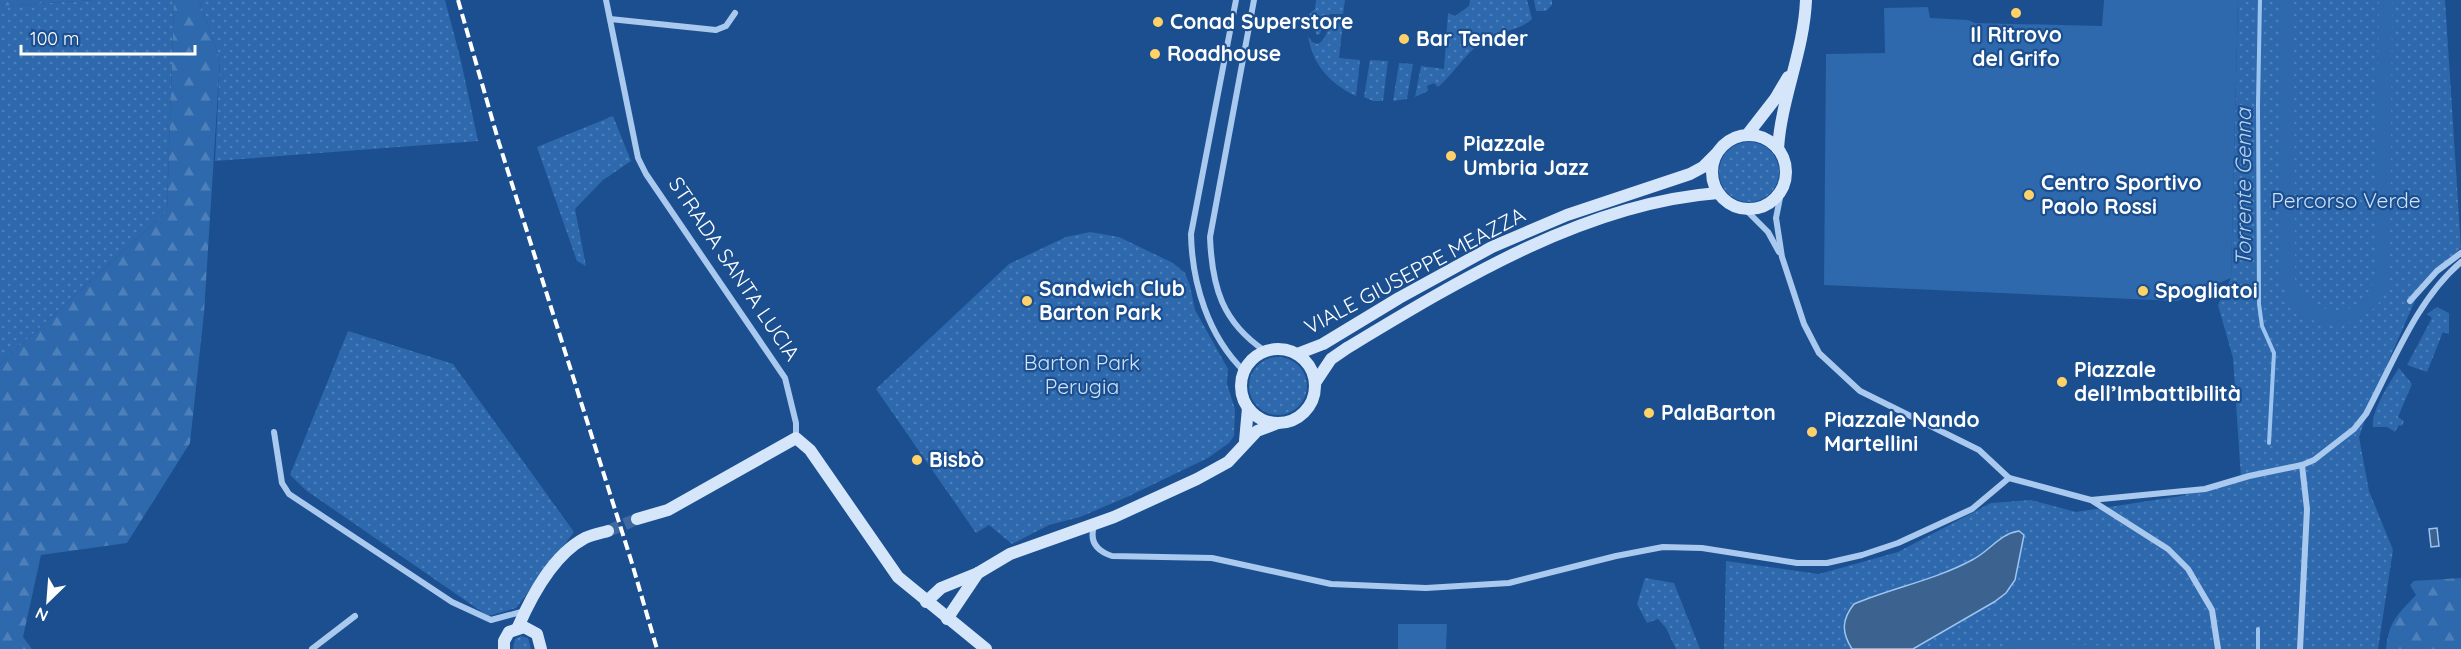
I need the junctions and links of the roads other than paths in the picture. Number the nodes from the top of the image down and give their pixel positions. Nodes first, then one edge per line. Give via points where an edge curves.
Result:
1 (606, 0) edge
2 (1236, 0) edge
3 (1254, 0) edge
4 (1806, 0) edge
5 (735, 13) dead end
6 (610, 19) junction
7 (1794, 66) junction
8 (1747, 135) junction
9 (1778, 149) junction
10 (1716, 154) junction
11 (1782, 188) junction
12 (1718, 193) junction
13 (1745, 208) junction
14 (2461, 253) edge
15 (1782, 257) junction
16 (2461, 262) edge
17 (2410, 301) dead end
18 (1265, 351) junction
19 (1297, 354) junction
20 (1244, 371) junction
21 (1315, 383) junction
22 (1248, 408) junction
23 (1278, 423) junction
24 (274, 432) dead end
25 (796, 438) junction
26 (1245, 441) junction
27 (2302, 465) junction
28 (2009, 478) junction
29 (2091, 500) junction
30 (637, 519) tunnel mouth
31 (1094, 524) junction
32 (608, 531) tunnel mouth
33 (978, 573) junction
34 (926, 602) junction
35 (525, 611) junction
36 (355, 616) dead end
37 (947, 618) junction
38 (518, 627) junction
39 (503, 648) edge
40 (542, 648) edge
41 (312, 649) edge
42 (986, 649) edge
43 (2218, 649) edge
44 (2300, 649) edge

1 - 6 street, STRADA SANTA LUCIA
2 - 20 street via 1191,234 1191,255 1207,316 1233,361
3 - 18 street via 1209,237 1218,294 1236,326
4 - 7 street
5 - 6 street via 726,26 717,30
6 - 25 street, STRADA SANTA LUCIA via 638,158 785,378
7 - 8 street
7 - 9 street
8 - 9 street via 1769,141
8 - 10 street via 1724,144
9 - 11 street via 1785,168
10 - 12 street via 1712,174
10 - 19 street, VIALE GIUSEPPE MEAZZA via 1690,174 1567,215 1492,247 1323,344
11 - 13 street via 1766,204
11 - 15 street via 1776,218
12 - 13 street
12 - 21 street, VIALE GIUSEPPE MEAZZA via 1649,203 1527,248 1469,276 1347,348 1331,359
13 - 15 street via 1768,232
14 - 17 street
15 - 28 street via 1804,324 1819,353 1836,371 1860,392 1979,450
16 - 27 street via 2427,299 2366,414 2354,429
18 - 19 street via 1287,350
18 - 20 street
19 - 21 street via 1312,371
20 - 22 street via 1241,390
21 - 23 street via 1314,395 1301,416
22 - 23 street via 1266,421
22 - 26 street
23 - 26 street via 1257,431
24 - 35 street via 282,483 289,494 452,602 491,620
25 - 30 street via 668,510
25 - 34 street via 810,450 898,577
26 - 31 street via 1228,462 1208,473
27 - 29 street via 2205,489
27 - 44 street via 2307,509
28 - 29 street
28 - 31 street via 1972,509 1898,543 1827,563 1664,547 1480,586 1342,585 1212,558 1113,556 1102,553 1095,545 1091,535
29 - 43 street via 2168,549 2188,569 2211,610
31 - 33 street via 1010,554
32 - 35 street via 585,538 564,553
33 - 34 street via 941,588
33 - 37 street
34 - 37 street
35 - 38 street
36 - 41 street
37 - 42 street
38 - 39 street via 509,632
38 - 40 street via 534,630

